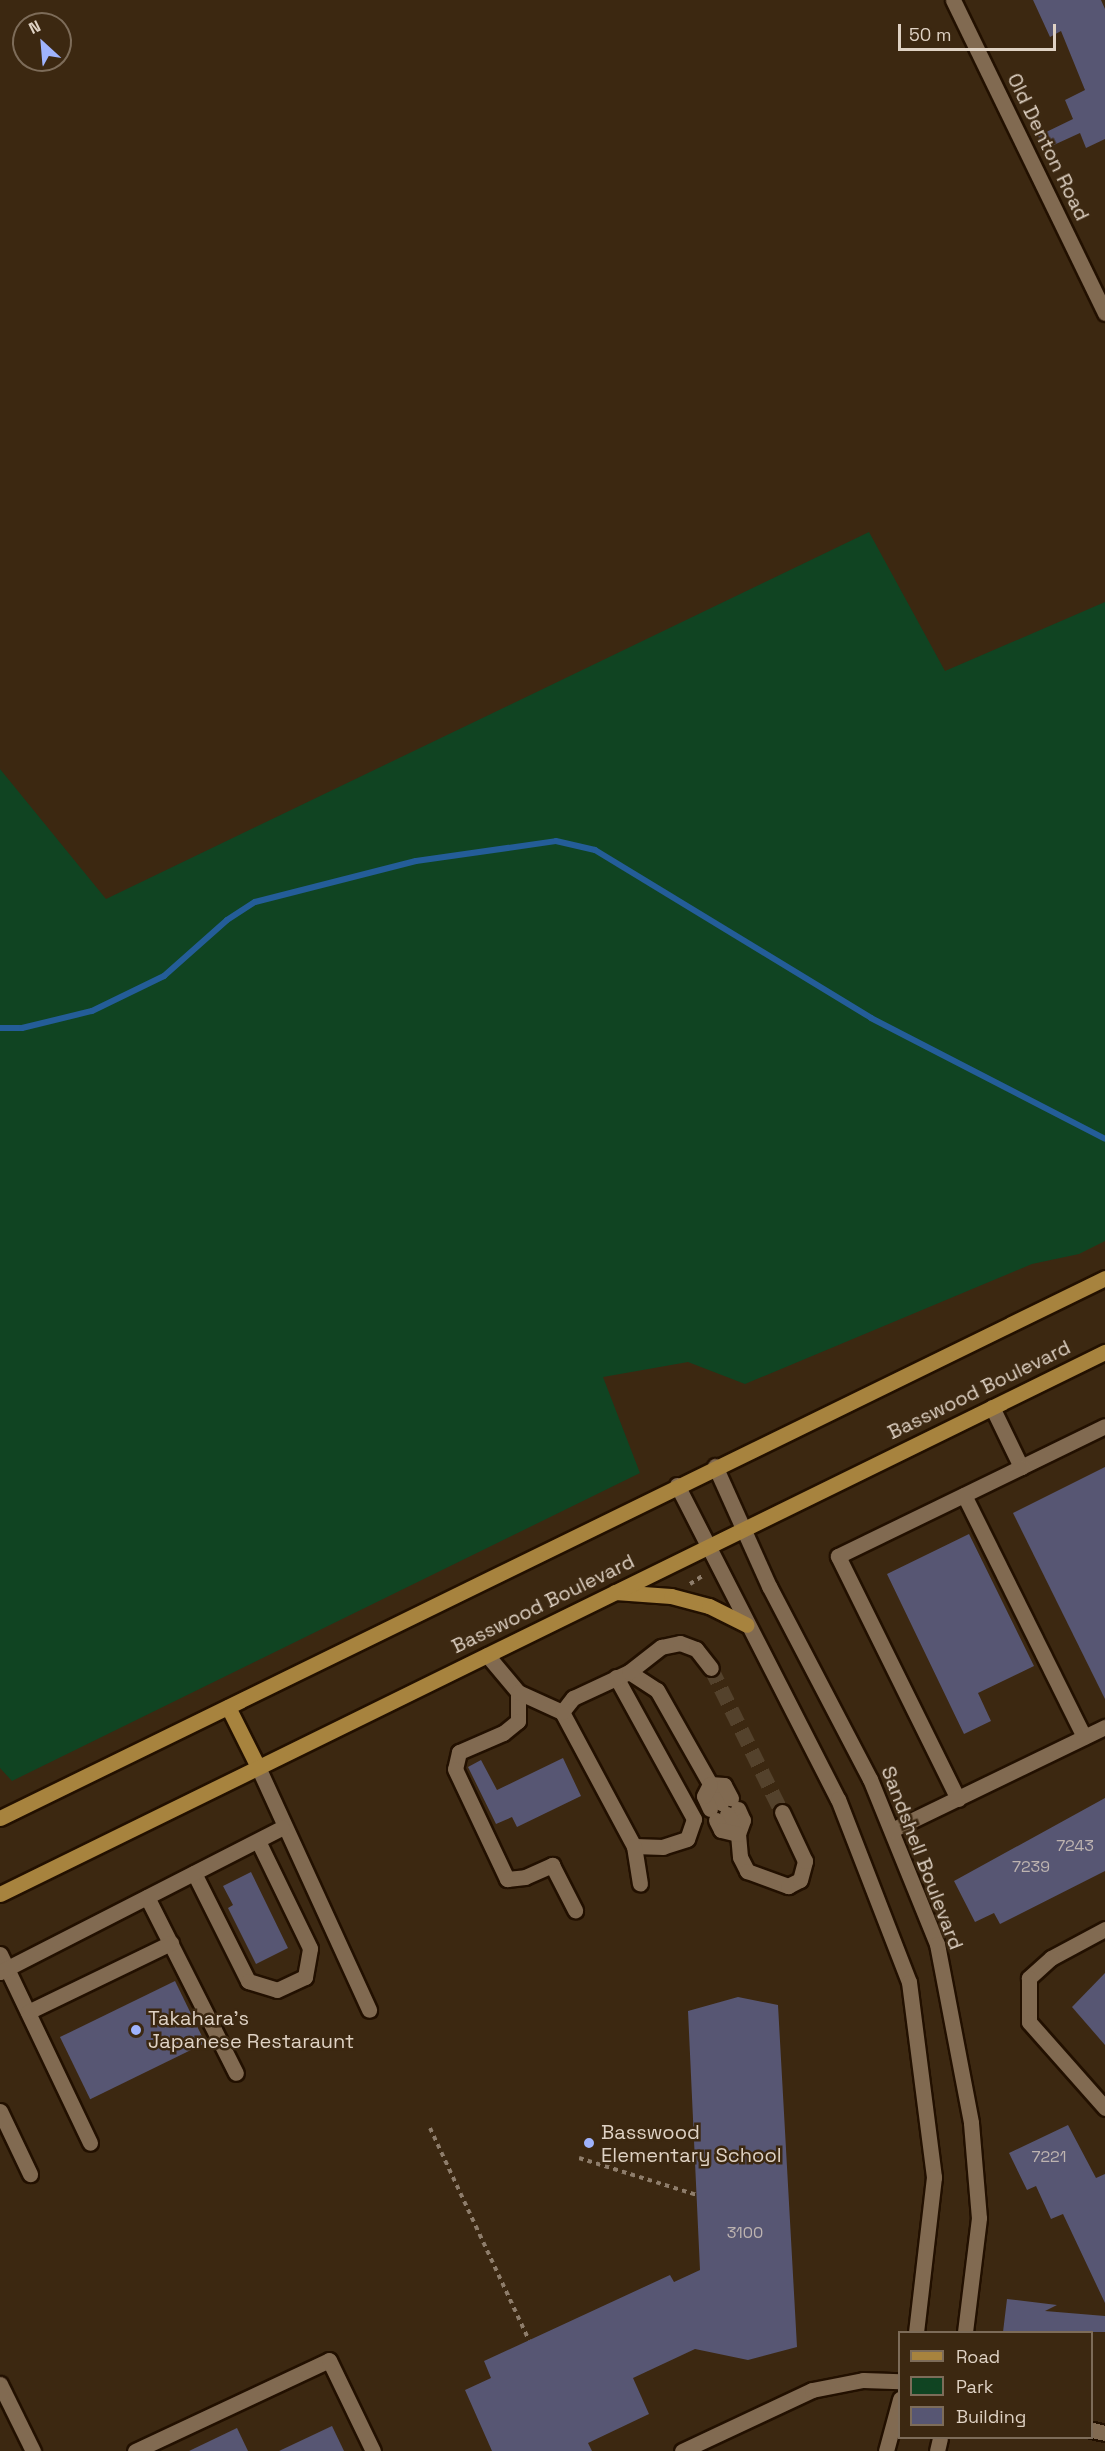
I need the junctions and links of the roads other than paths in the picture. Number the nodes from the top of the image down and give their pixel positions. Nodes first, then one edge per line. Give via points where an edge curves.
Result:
1 (953, 0) edge
2 (1105, 313) edge
3 (1105, 1278) edge
4 (1105, 1352) edge
5 (992, 1407) junction
6 (1105, 1426) edge
7 (715, 1466) junction
8 (1021, 1467) junction
9 (677, 1485) junction
10 (964, 1495) junction
11 (747, 1528) junction
12 (706, 1547) junction
13 (615, 1592) junction
14 (747, 1625) junction
15 (487, 1655) junction
16 (711, 1668) tunnel mouth
17 (622, 1674) junction
18 (518, 1692) junction
19 (228, 1707) junction
20 (562, 1712) junction
21 (1105, 1727) edge
22 (1084, 1737) junction
23 (258, 1767) junction
24 (958, 1799) junction
25 (724, 1809) junction
26 (782, 1812) tunnel mouth
27 (0, 1818) edge
28 (282, 1828) junction
29 (892, 1830) junction
30 (738, 1834) junction
31 (258, 1841) junction
32 (634, 1846) junction
33 (194, 1873) junction
34 (640, 1884) dead end
35 (0, 1894) edge
36 (147, 1897) junction
37 (575, 1910) dead end
38 (1105, 1929) edge
39 (171, 1943) junction
40 (2, 1965) edge
41 (369, 2010) dead end
42 (28, 2012) junction
43 (236, 2073) dead end
44 (1105, 2108) edge
45 (0, 2111) edge
46 (5, 2134) edge
47 (90, 2143) dead end
48 (30, 2174) dead end
49 (916, 2331) edge
50 (965, 2331) edge
51 (898, 2381) edge
52 (0, 2384) edge
53 (898, 2406) edge
54 (33, 2451) edge
55 (135, 2451) edge
56 (373, 2451) edge
57 (681, 2451) edge
58 (886, 2451) edge

1 - 2 street, Old Denton Road
3 - 7 main road
4 - 5 main road, Basswood Boulevard
5 - 8 street
5 - 11 main road, Basswood Boulevard
6 - 8 street
7 - 9 main road
7 - 11 street, Sandshell Boulevard
8 - 10 street
9 - 12 street
9 - 19 main road
10 - 22 street
10 - 24 street via 838,1556
11 - 12 main road, Basswood Boulevard
11 - 29 street, Sandshell Boulevard via 770,1586 825,1685
12 - 13 main road, Basswood Boulevard
12 - 14 street
13 - 14 main road via 698,1603
13 - 15 main road, Basswood Boulevard
14 - 49 street via 838,1799 909,1982 934,2177
15 - 18 street
15 - 23 main road, Basswood Boulevard
16 - 17 street via 696,1649 680,1643 646,1655
17 - 20 street via 573,1698
17 - 25 street via 657,1690
17 - 32 street via 694,1819 687,1839 663,1847
18 - 20 street
18 - 37 street via 518,1721 495,1737 459,1752 455,1769 507,1879 525,1877 552,1865
19 - 23 main road
19 - 27 main road
20 - 32 street
21 - 22 street
22 - 24 street
23 - 28 street
23 - 35 main road, Basswood Boulevard
24 - 29 street
25 - 30 street via 743,1820
25 - 30 street via 721,1830
26 - 30 street via 805,1861 800,1880 788,1886 747,1871 740,1857
28 - 31 street
28 - 41 street
29 - 50 street, Sandshell Boulevard via 937,1944 971,2123 979,2218
31 - 33 street
31 - 33 street via 310,1948 305,1977 278,1990 248,1981
32 - 34 street
33 - 36 street
36 - 39 street
36 - 40 street
38 - 44 street via 1051,1958 1029,1978 1029,2022
39 - 42 street
39 - 43 street
40 - 42 street
42 - 47 street
45 - 46 street
46 - 48 street
51 - 57 street via 863,2380 812,2390
52 - 54 street
53 - 58 street
55 - 56 street via 329,2360

